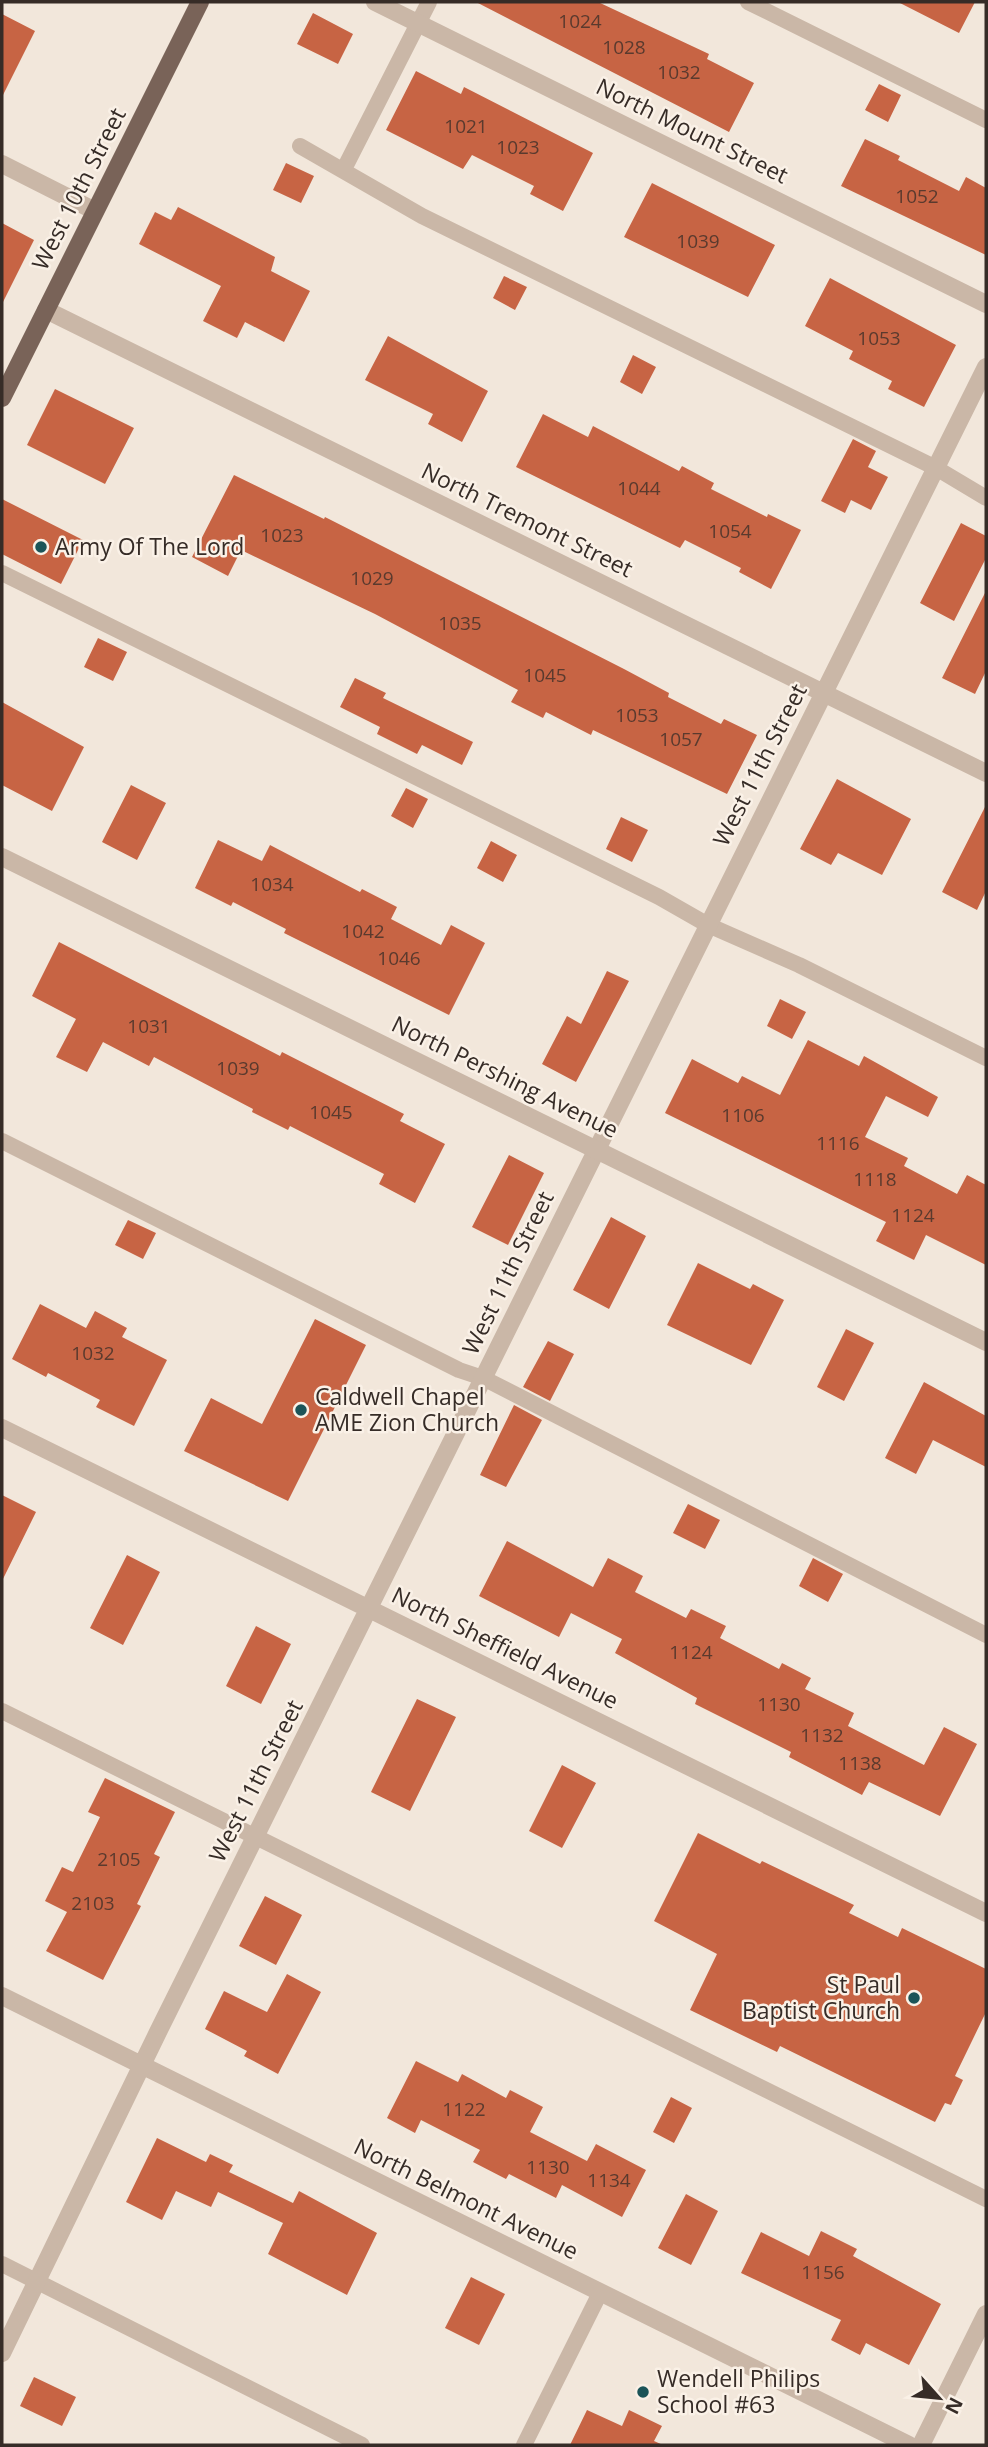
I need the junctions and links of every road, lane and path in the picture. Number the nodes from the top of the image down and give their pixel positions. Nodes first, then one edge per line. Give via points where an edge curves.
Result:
1 (200, 2) edge
2 (375, 2) edge
3 (429, 2) edge
4 (748, 2) edge
5 (419, 23) junction
6 (986, 120) edge
7 (300, 146) dead end
8 (2, 164) edge
9 (344, 170) junction
10 (95, 211) junction
11 (986, 304) edge
12 (46, 310) junction
13 (986, 367) edge
14 (2, 398) edge
15 (936, 468) junction
16 (986, 498) edge
17 (2, 573) edge
18 (824, 693) junction
19 (986, 773) edge
20 (2, 857) edge
21 (708, 925) junction
22 (986, 1058) edge
23 (2, 1141) edge
24 (596, 1149) junction
25 (986, 1342) edge
26 (483, 1378) junction
27 (2, 1428) edge
28 (369, 1609) junction
29 (986, 1635) edge
30 (2, 1711) edge
31 (255, 1837) junction
32 (986, 1913) edge
33 (2, 1996) edge
34 (141, 2065) junction
35 (986, 2199) edge
36 (2, 2264) edge
37 (37, 2281) junction
38 (600, 2292) junction
39 (986, 2314) edge
40 (2, 2353) edge
41 (362, 2445) edge
42 (524, 2445) edge
43 (909, 2445) edge

1 - 10 main road, West 10th Street
2 - 5 street, North Mount Street
3 - 5 lane
4 - 6 lane
5 - 9 lane
5 - 11 street, North Mount Street
7 - 9 lane
8 - 10 street
9 - 15 lane via 422,216
10 - 12 main road, West 10th Street
12 - 14 main road, West 10th Street
12 - 18 street, North Tremont Street
13 - 15 street, West 11th Street
15 - 16 lane
15 - 18 street, West 11th Street
17 - 21 lane
18 - 19 street, North Tremont Street
18 - 21 street, West 11th Street
20 - 24 street, North Pershing Avenue
21 - 22 lane
21 - 24 street, West 11th Street
23 - 26 lane
24 - 25 street, North Pershing Avenue
24 - 26 street, West 11th Street
26 - 28 street, West 11th Street
26 - 29 lane
27 - 28 street, North Sheffield Avenue
28 - 31 street, West 11th Street
28 - 32 street, North Sheffield Avenue
30 - 31 lane
31 - 34 street, West 11th Street
31 - 35 lane
33 - 34 street, North Belmont Avenue
34 - 37 street, West 11th Street
34 - 38 street, North Belmont Avenue
36 - 37 lane
37 - 40 street, West 11th Street
37 - 41 lane
38 - 42 lane
38 - 43 street, North Belmont Avenue
39 - 43 street

